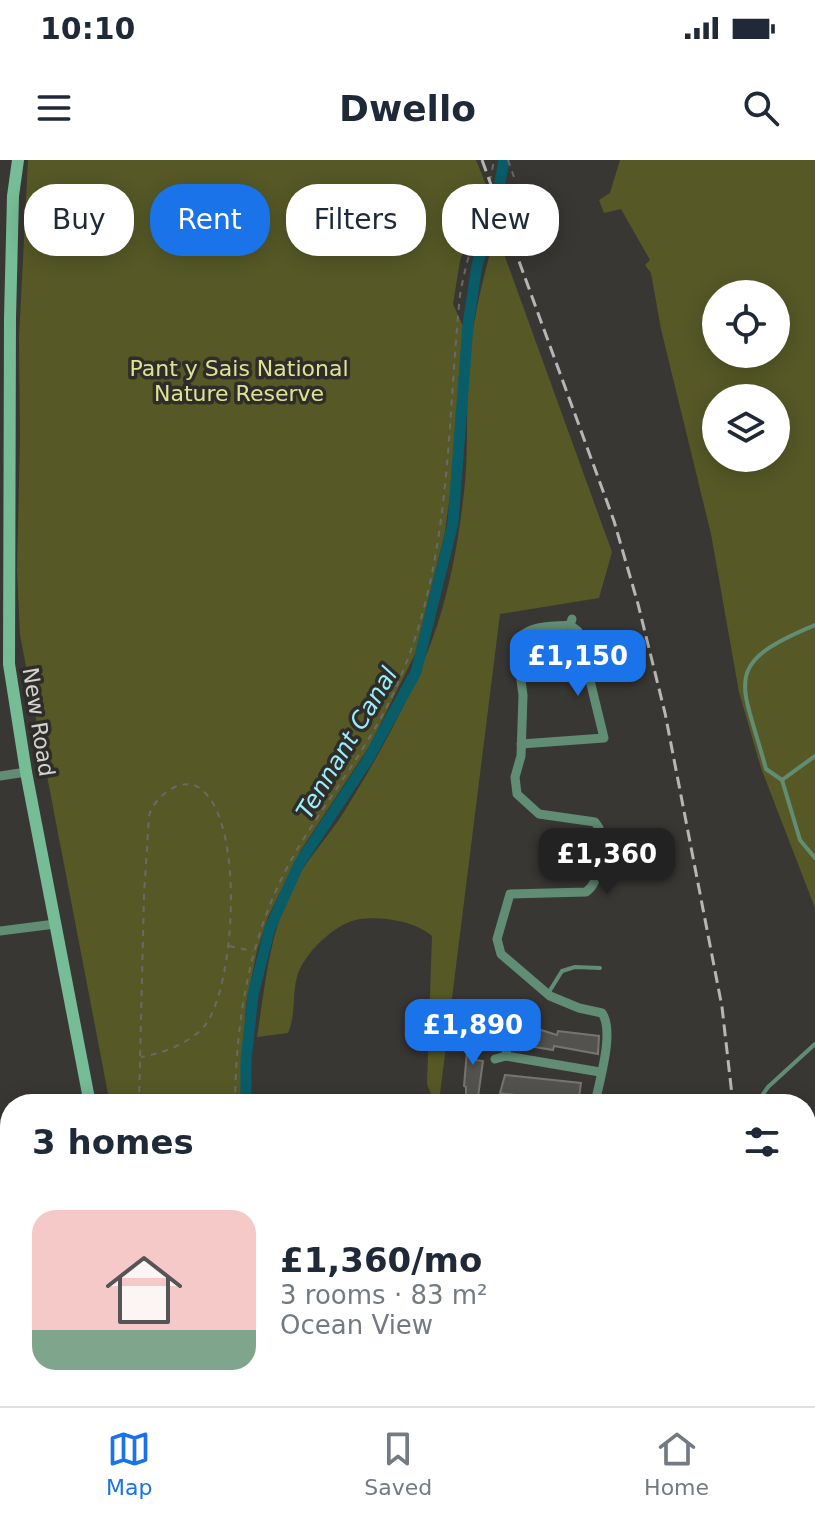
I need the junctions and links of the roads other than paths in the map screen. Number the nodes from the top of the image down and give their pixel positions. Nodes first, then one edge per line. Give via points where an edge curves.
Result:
1 (18, 160) edge
2 (815, 625) edge
3 (521, 744) junction
4 (815, 756) edge
5 (26, 772) junction
6 (0, 776) edge
7 (782, 780) junction
8 (815, 858) edge
9 (55, 924) junction
10 (0, 931) edge
11 (600, 968) dead end
12 (548, 994) junction
13 (507, 1043) dead end
14 (815, 1044) edge
15 (506, 1056) junction
16 (495, 1059) dead end
17 (600, 1072) junction
18 (88, 1094) edge
19 (597, 1094) edge
20 (763, 1094) edge

1 - 5 main road, New Road via 13,196 9,664
2 - 7 lane via 765,649 745,672 743,687 766,769
3 - 3 street via 518,637 531,629 571,622 578,631 604,738
3 - 12 street via 515,786 523,803 539,814 587,819 599,828 592,888 518,892 510,894 505,908 497,939 501,954
4 - 7 lane
5 - 6 street
5 - 9 main road, New Road
7 - 8 lane via 800,840
9 - 10 street
9 - 18 main road, New Road
11 - 12 lane via 562,971
12 - 17 street via 602,1013 608,1026
13 - 15 street
14 - 20 lane
15 - 16 street
15 - 17 street
17 - 19 street

